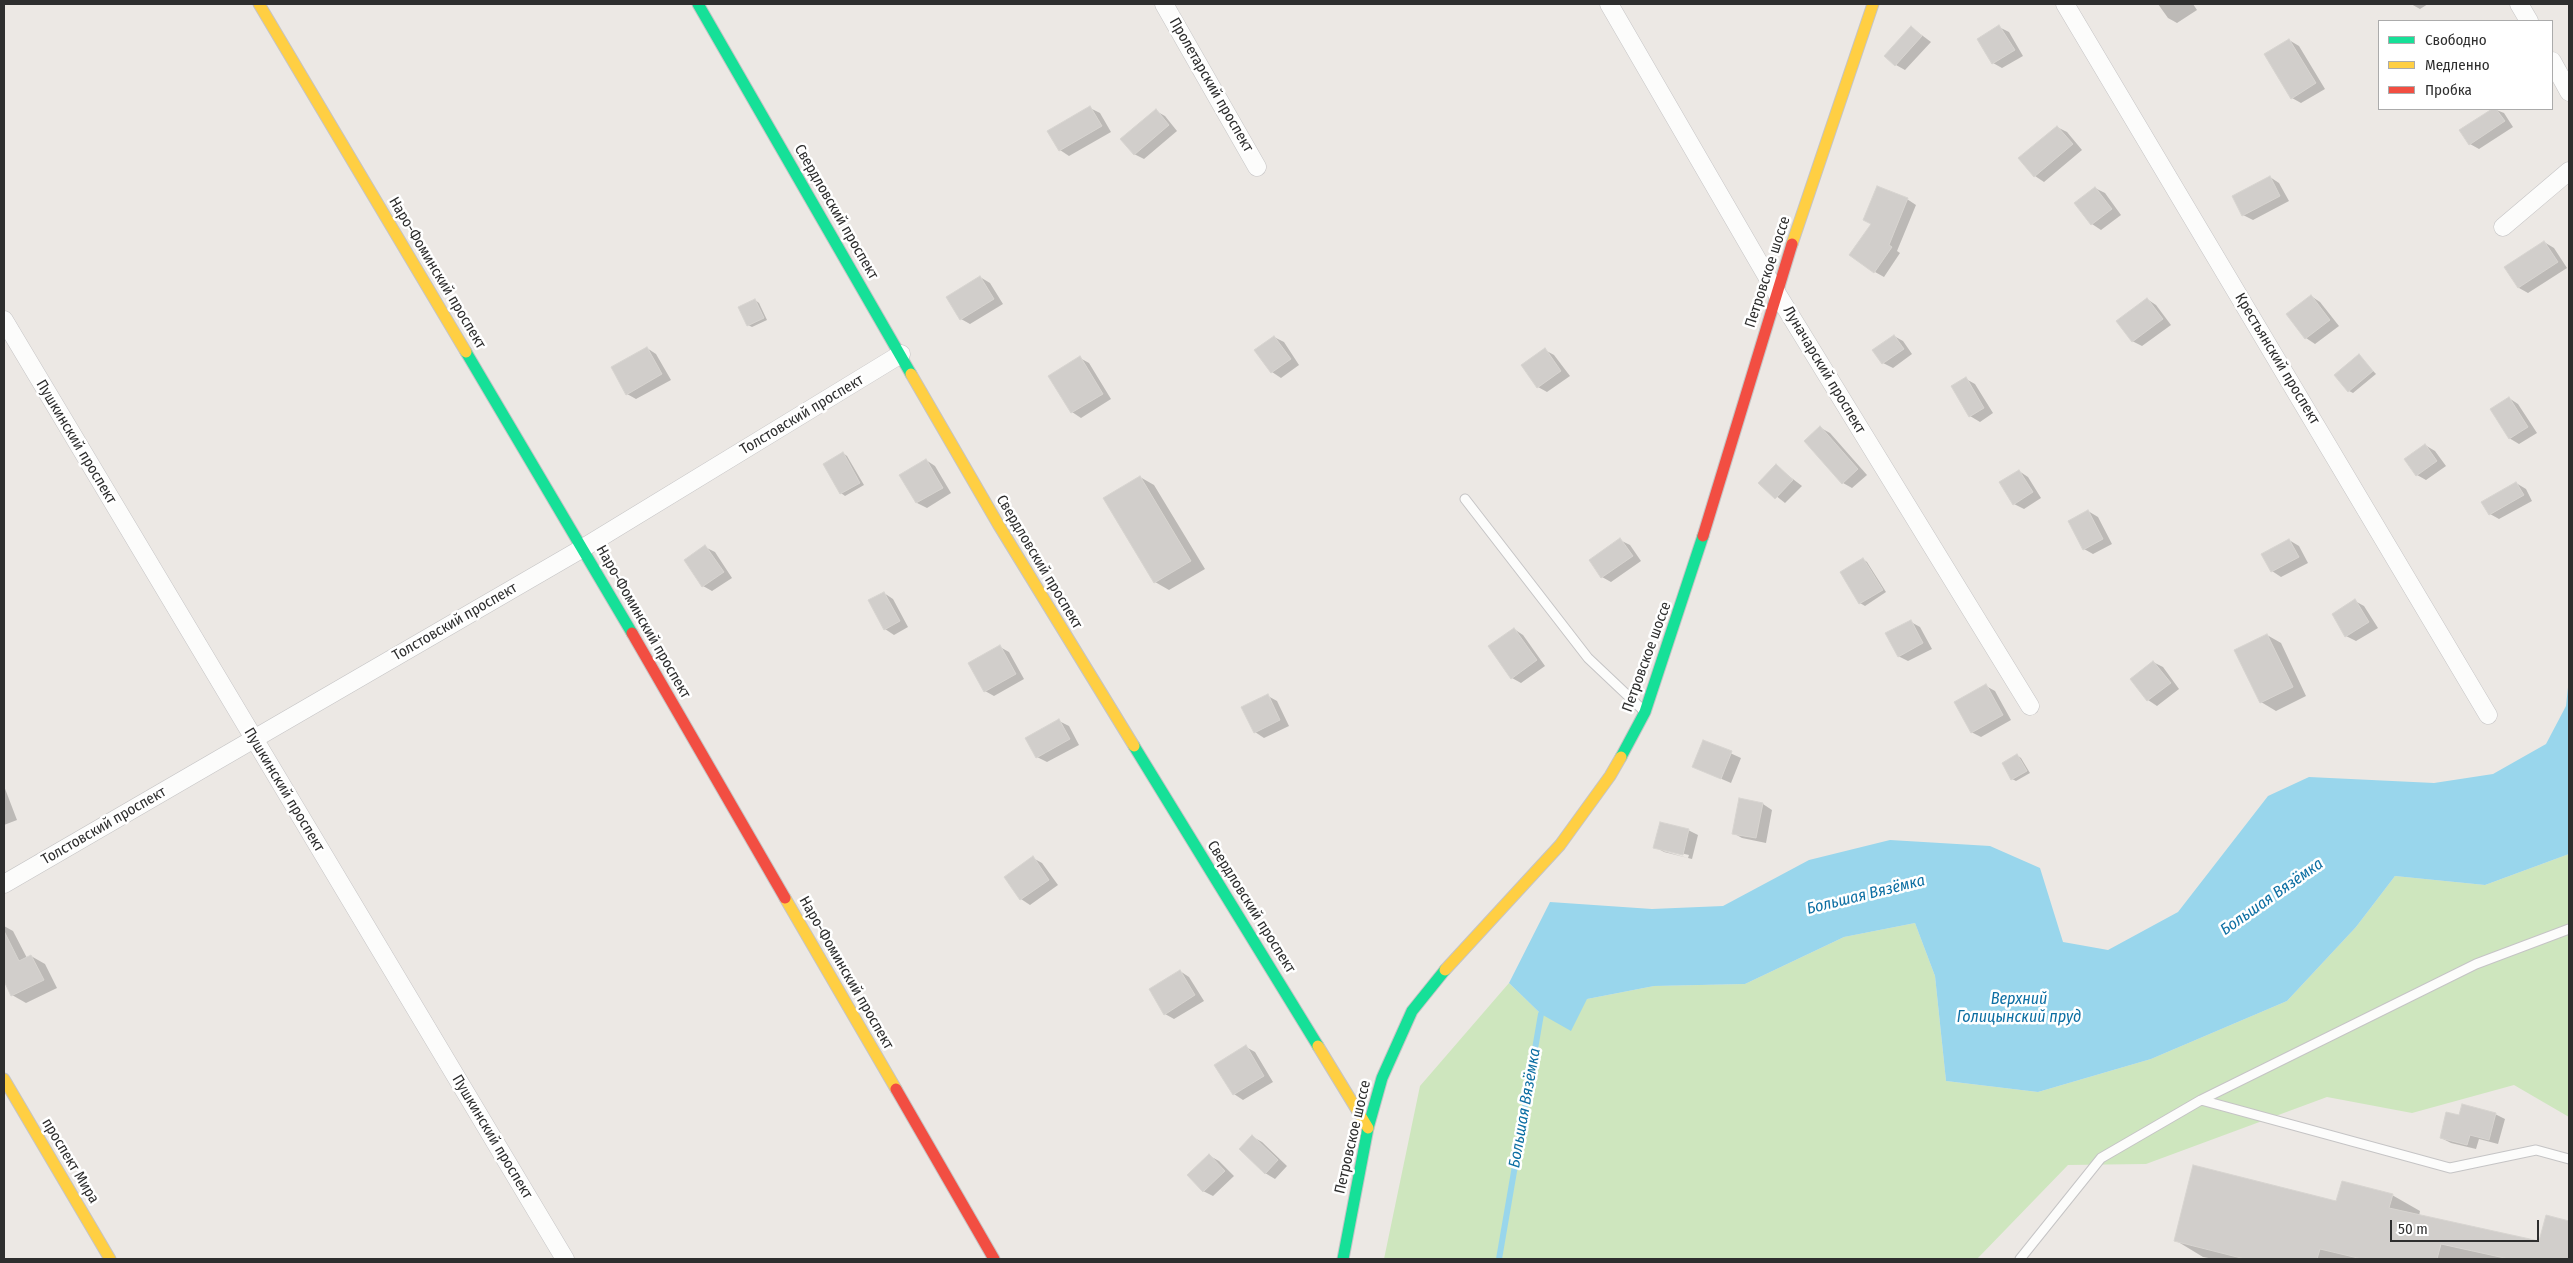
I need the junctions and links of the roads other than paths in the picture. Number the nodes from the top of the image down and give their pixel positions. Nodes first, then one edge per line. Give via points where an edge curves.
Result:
1 (259, 4) edge
2 (698, 4) edge
3 (1164, 4) edge
4 (1610, 4) edge
5 (1873, 4) edge
6 (2064, 4) edge
7 (2519, 4) edge
8 (2528, 20) edge
9 (2553, 63) edge
10 (2569, 92) edge
11 (1258, 166) dead end
12 (2569, 171) edge
13 (2503, 227) dead end
14 (1776, 292) junction
15 (4, 320) edge
16 (901, 354) junction
17 (1465, 499) dead end
18 (583, 548) junction
19 (2030, 706) dead end
20 (1645, 712) junction
21 (2488, 715) dead end
22 (253, 739) junction
23 (4, 884) edge
24 (2569, 929) edge
25 (4, 1079) edge
26 (2201, 1100) junction
27 (1368, 1128) junction
28 (2569, 1159) edge
29 (110, 1259) edge
30 (565, 1259) edge
31 (994, 1259) edge
32 (1342, 1259) edge
33 (2020, 1259) edge

1 - 18 street, Наро-Фоминский проспект
2 - 16 street, Свердловский проспект
3 - 11 street, Пролетарский проспект
4 - 14 street, Луначарский проспект
5 - 14 street, Петровское шоссе
6 - 21 street, Крестьянский проспект
7 - 8 street
9 - 10 street
12 - 13 street
14 - 19 street, Луначарский проспект
14 - 20 street, Петровское шоссе via 1695,565
15 - 22 street, Пушкинский проспект
16 - 18 street, Толстовский проспект
16 - 27 street, Свердловский проспект via 1003,532
17 - 20 lane via 1588,658
18 - 22 street, Толстовский проспект
18 - 31 street, Наро-Фоминский проспект
20 - 27 street, Петровское шоссе via 1610,776 1560,845 1427,990 1412,1011 1382,1078
22 - 23 street, Толстовский проспект
22 - 30 street, Пушкинский проспект
24 - 26 lane via 2476,964
25 - 29 street, проспект Мира
26 - 28 lane via 2450,1168 2536,1150
26 - 33 lane via 2101,1158
27 - 32 street, Петровское шоссе

